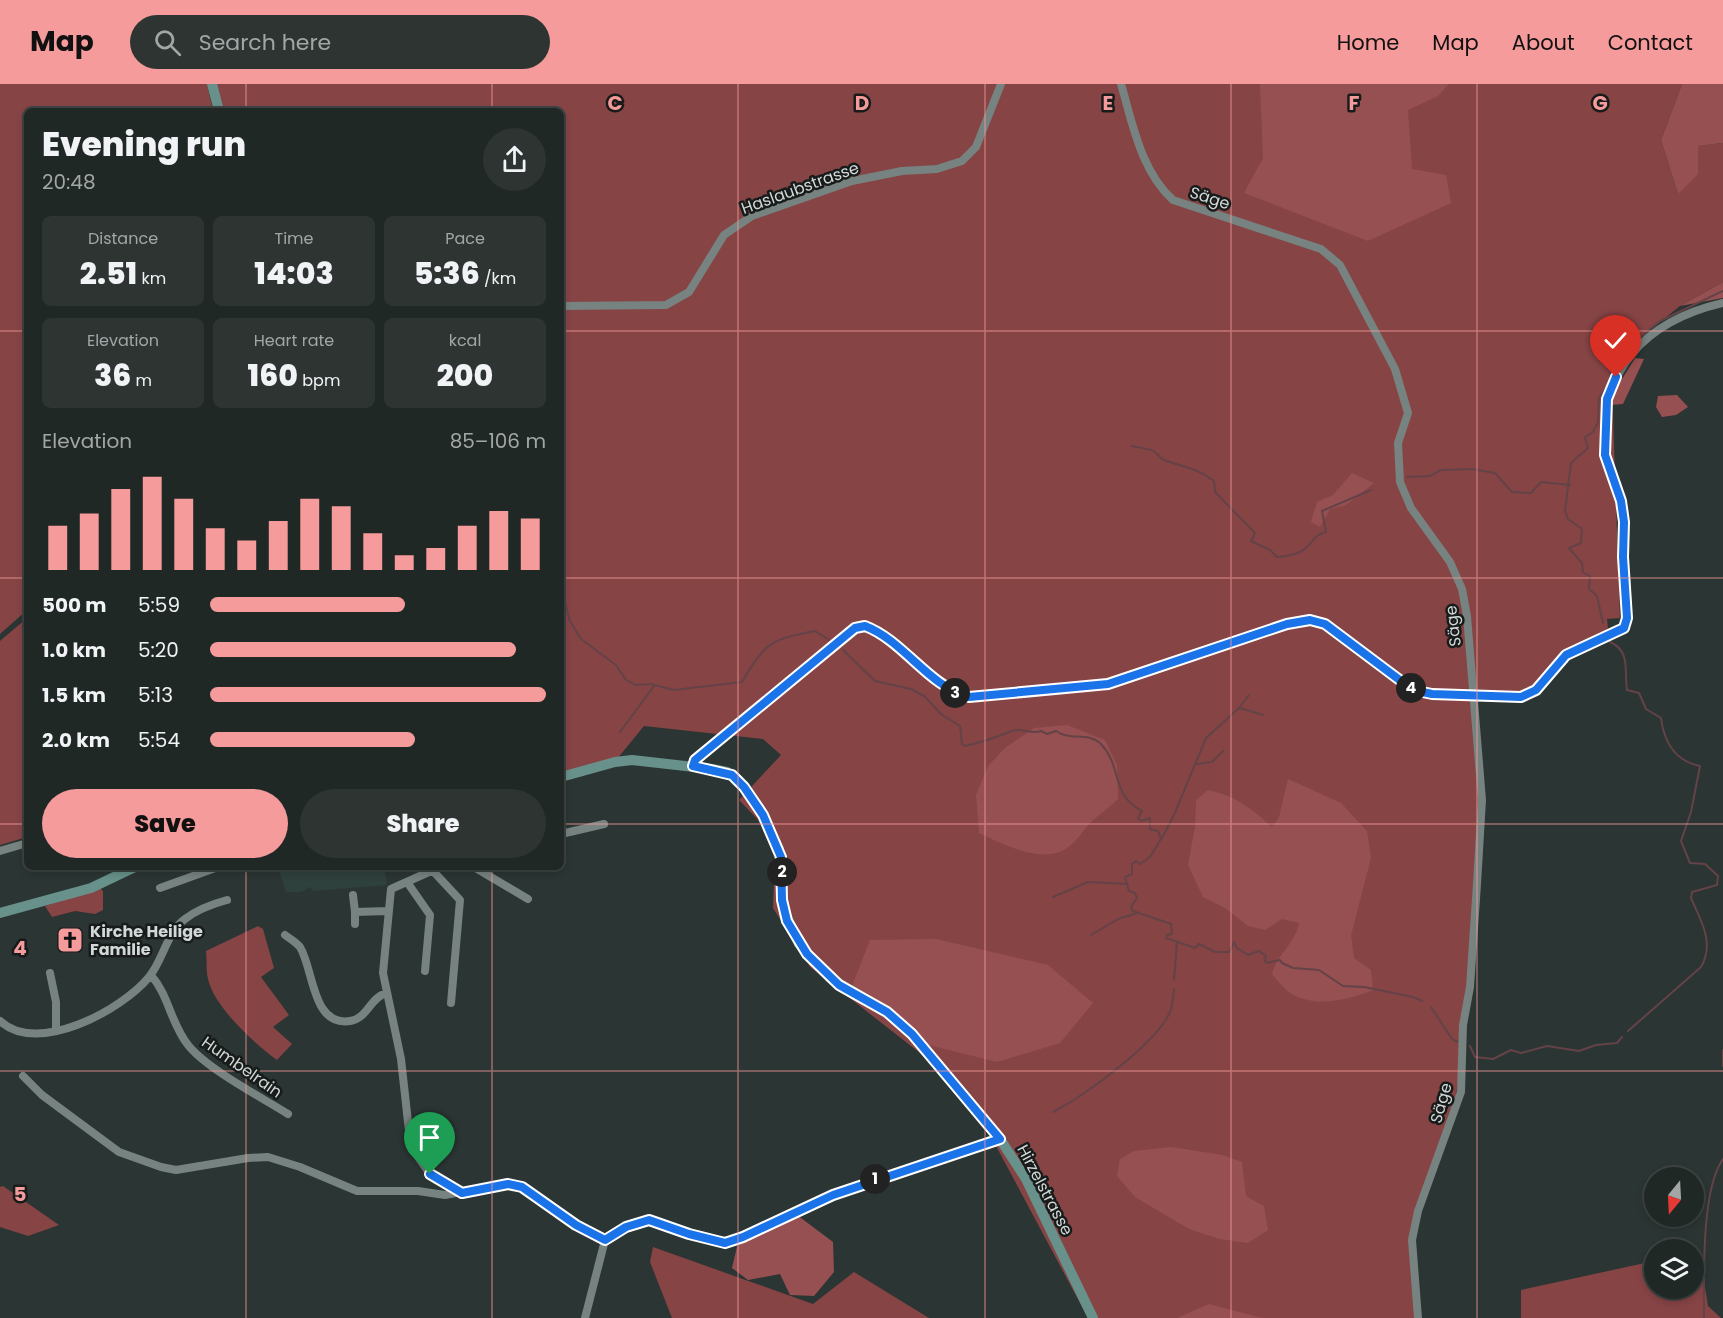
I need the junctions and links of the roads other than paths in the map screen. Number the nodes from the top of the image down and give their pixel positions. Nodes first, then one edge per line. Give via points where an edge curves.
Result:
1 (212, 84) edge
2 (1001, 84) edge
3 (1121, 84) edge
4 (218, 108) edge
5 (1723, 303) edge
6 (564, 306) edge
7 (1473, 695) junction
8 (693, 766) junction
9 (564, 776) edge
10 (604, 824) dead end
11 (564, 833) edge
12 (24, 844) edge
13 (0, 851) edge
14 (129, 870) edge
15 (210, 870) edge
16 (434, 870) edge
17 (437, 870) edge
18 (479, 870) edge
19 (407, 882) junction
20 (160, 888) dead end
21 (353, 895) dead end
22 (528, 899) dead end
23 (227, 900) dead end
24 (388, 911) junction
25 (355, 912) junction
26 (0, 913) edge
27 (355, 924) dead end
28 (285, 935) dead end
29 (425, 971) dead end
30 (50, 973) dead end
31 (151, 975) junction
32 (386, 993) junction
33 (451, 1003) dead end
34 (0, 1021) edge
35 (56, 1031) junction
36 (23, 1076) dead end
37 (288, 1114) dead end
38 (1000, 1139) junction
39 (462, 1193) junction
40 (605, 1240) junction
41 (585, 1318) edge
42 (1093, 1318) edge
43 (1418, 1318) edge

1 - 4 street
2 - 6 street, Haslaubstrasse via 976,147 962,161 937,169 852,181 752,216 724,235 689,292 666,305
3 - 7 street, Säge via 1149,170 1173,200 1321,249 1340,265 1395,369 1408,413 1398,443 1400,482 1411,508 1450,562 1462,589
5 - 7 street via 1664,324 1627,358 1607,399 1605,455 1624,522 1624,628 1566,655 1529,694
7 - 8 street via 1413,690 1325,624 1310,620 1287,624 1108,684 969,697 953,693 891,640 865,626 855,628 695,760
7 - 43 street, Säge via 1482,800 1461,1092 1418,1211 1412,1240
8 - 9 street, Hirzelstrasse via 632,760
8 - 38 street, Hirzelstrasse via 732,775 763,815 781,857 782,900 787,921 807,954 839,985 887,1012 912,1034
10 - 11 street
12 - 13 street
14 - 26 street via 91,888
15 - 20 street
16 - 19 street
17 - 33 street via 460,900
18 - 22 street
19 - 24 street via 391,890
19 - 29 street via 430,915
21 - 25 street
23 - 31 street via 206,906 185,919 174,930
24 - 25 street
24 - 32 street via 383,962
25 - 27 street
28 - 32 street via 298,945 306,960 321,1009 328,1017 350,1022 361,1017
30 - 35 street
31 - 35 street via 131,996 108,1011
31 - 37 street, Humbelrain via 189,1047
32 - 39 street via 401,1059 410,1140 430,1174
34 - 35 street via 9,1030 28,1035
36 - 39 street via 42,1095 119,1152 161,1167 176,1170 268,1157 357,1191
38 - 40 street via 854,1187 725,1243 649,1220 626,1227
38 - 42 street, Hirzelstrasse via 1026,1179
39 - 40 street via 508,1184 522,1187
40 - 41 street

